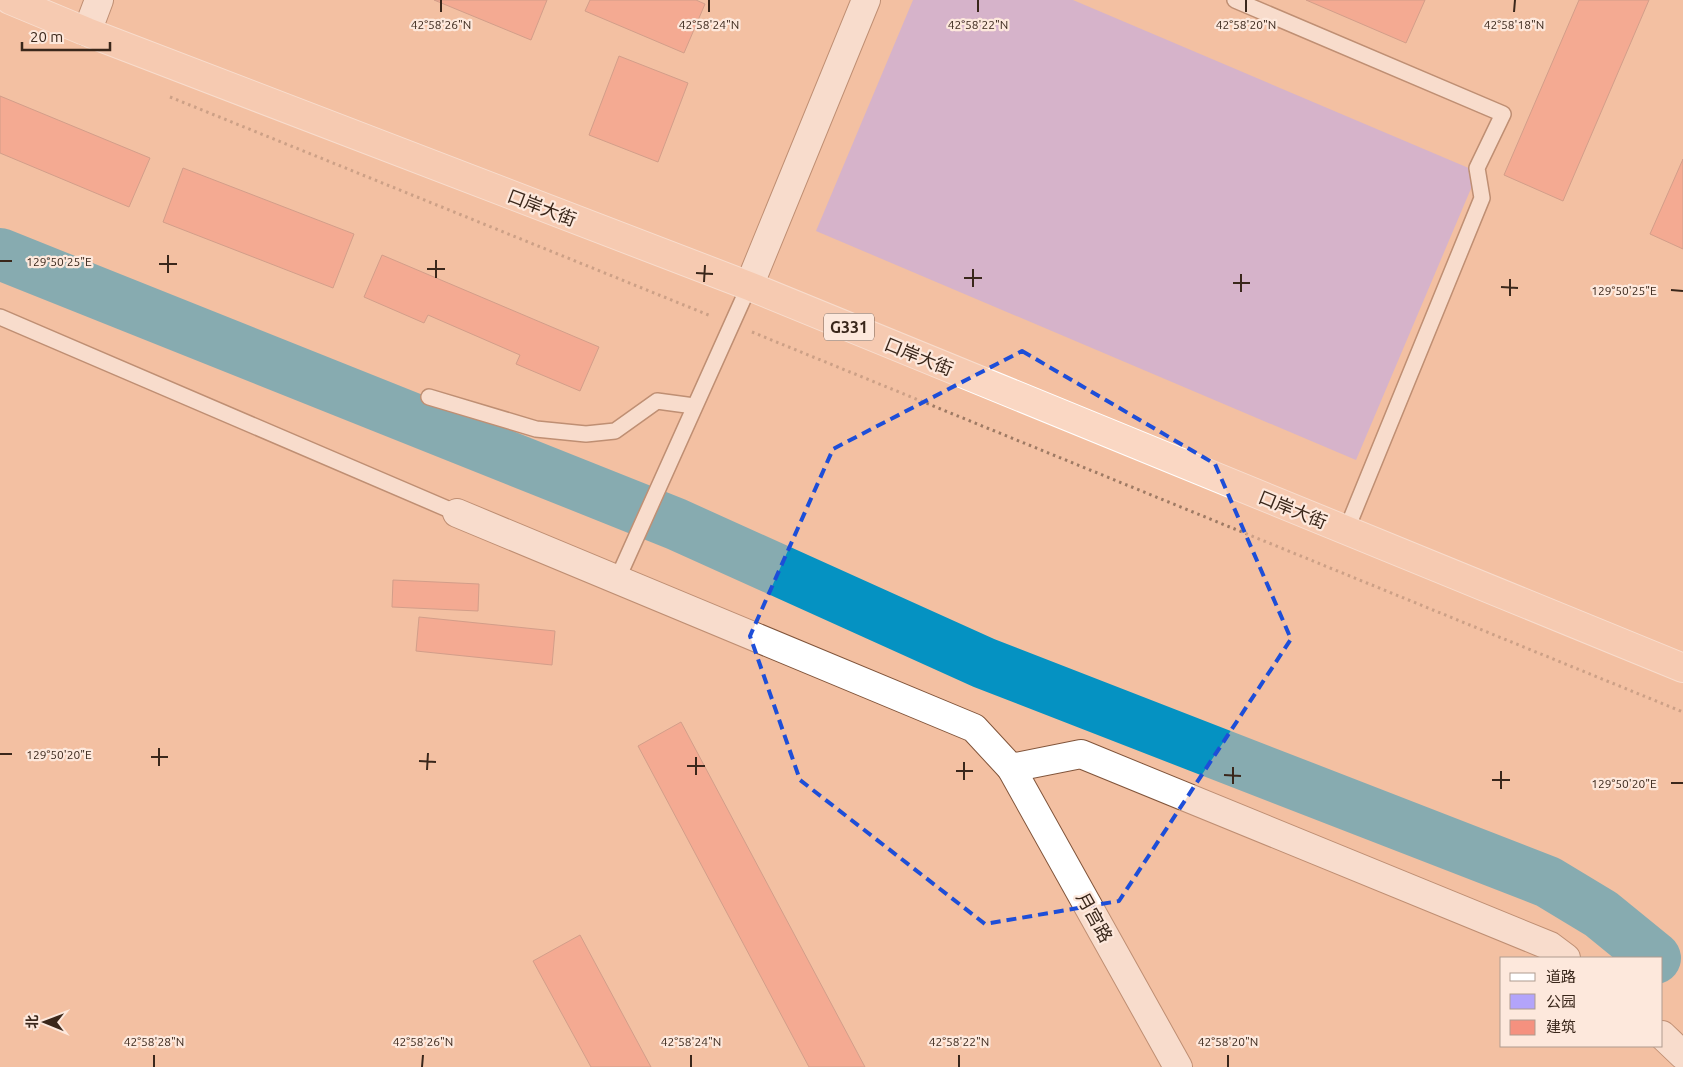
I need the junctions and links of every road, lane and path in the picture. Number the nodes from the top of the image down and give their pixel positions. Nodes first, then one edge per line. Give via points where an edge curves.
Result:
1 (10, 0) edge
2 (99, 0) edge
3 (866, 0) edge
4 (1235, 0) edge
5 (87, 32) junction
6 (166, 96) dead end
7 (748, 286) junction
8 (0, 317) edge
9 (730, 323) junction
10 (429, 397) dead end
11 (694, 406) junction
12 (456, 513) joint
13 (1346, 530) junction
14 (617, 580) junction
15 (1683, 668) edge
16 (1683, 712) edge
17 (1011, 768) junction
18 (1565, 957) edge
19 (1663, 1036) edge
20 (1683, 1055) edge
21 (1178, 1067) edge

1 - 5 highway, 口岸大街 / G331
2 - 5 street
3 - 7 street
4 - 13 lane via 1503,114 1477,168 1482,198
5 - 7 highway, 口岸大街 / G331
6 - 9 path
7 - 9 lane
7 - 13 highway, 口岸大街 / G331
8 - 12 lane
9 - 11 lane
9 - 16 path
10 - 11 lane via 536,430 586,434 615,431 657,401
11 - 14 lane
12 - 14 street, 月宫路
13 - 15 highway, 口岸大街 / G331
14 - 17 street, 月宫路 via 974,728
17 - 18 street via 1081,754 1550,946
17 - 21 street, 月宫路
19 - 20 street

